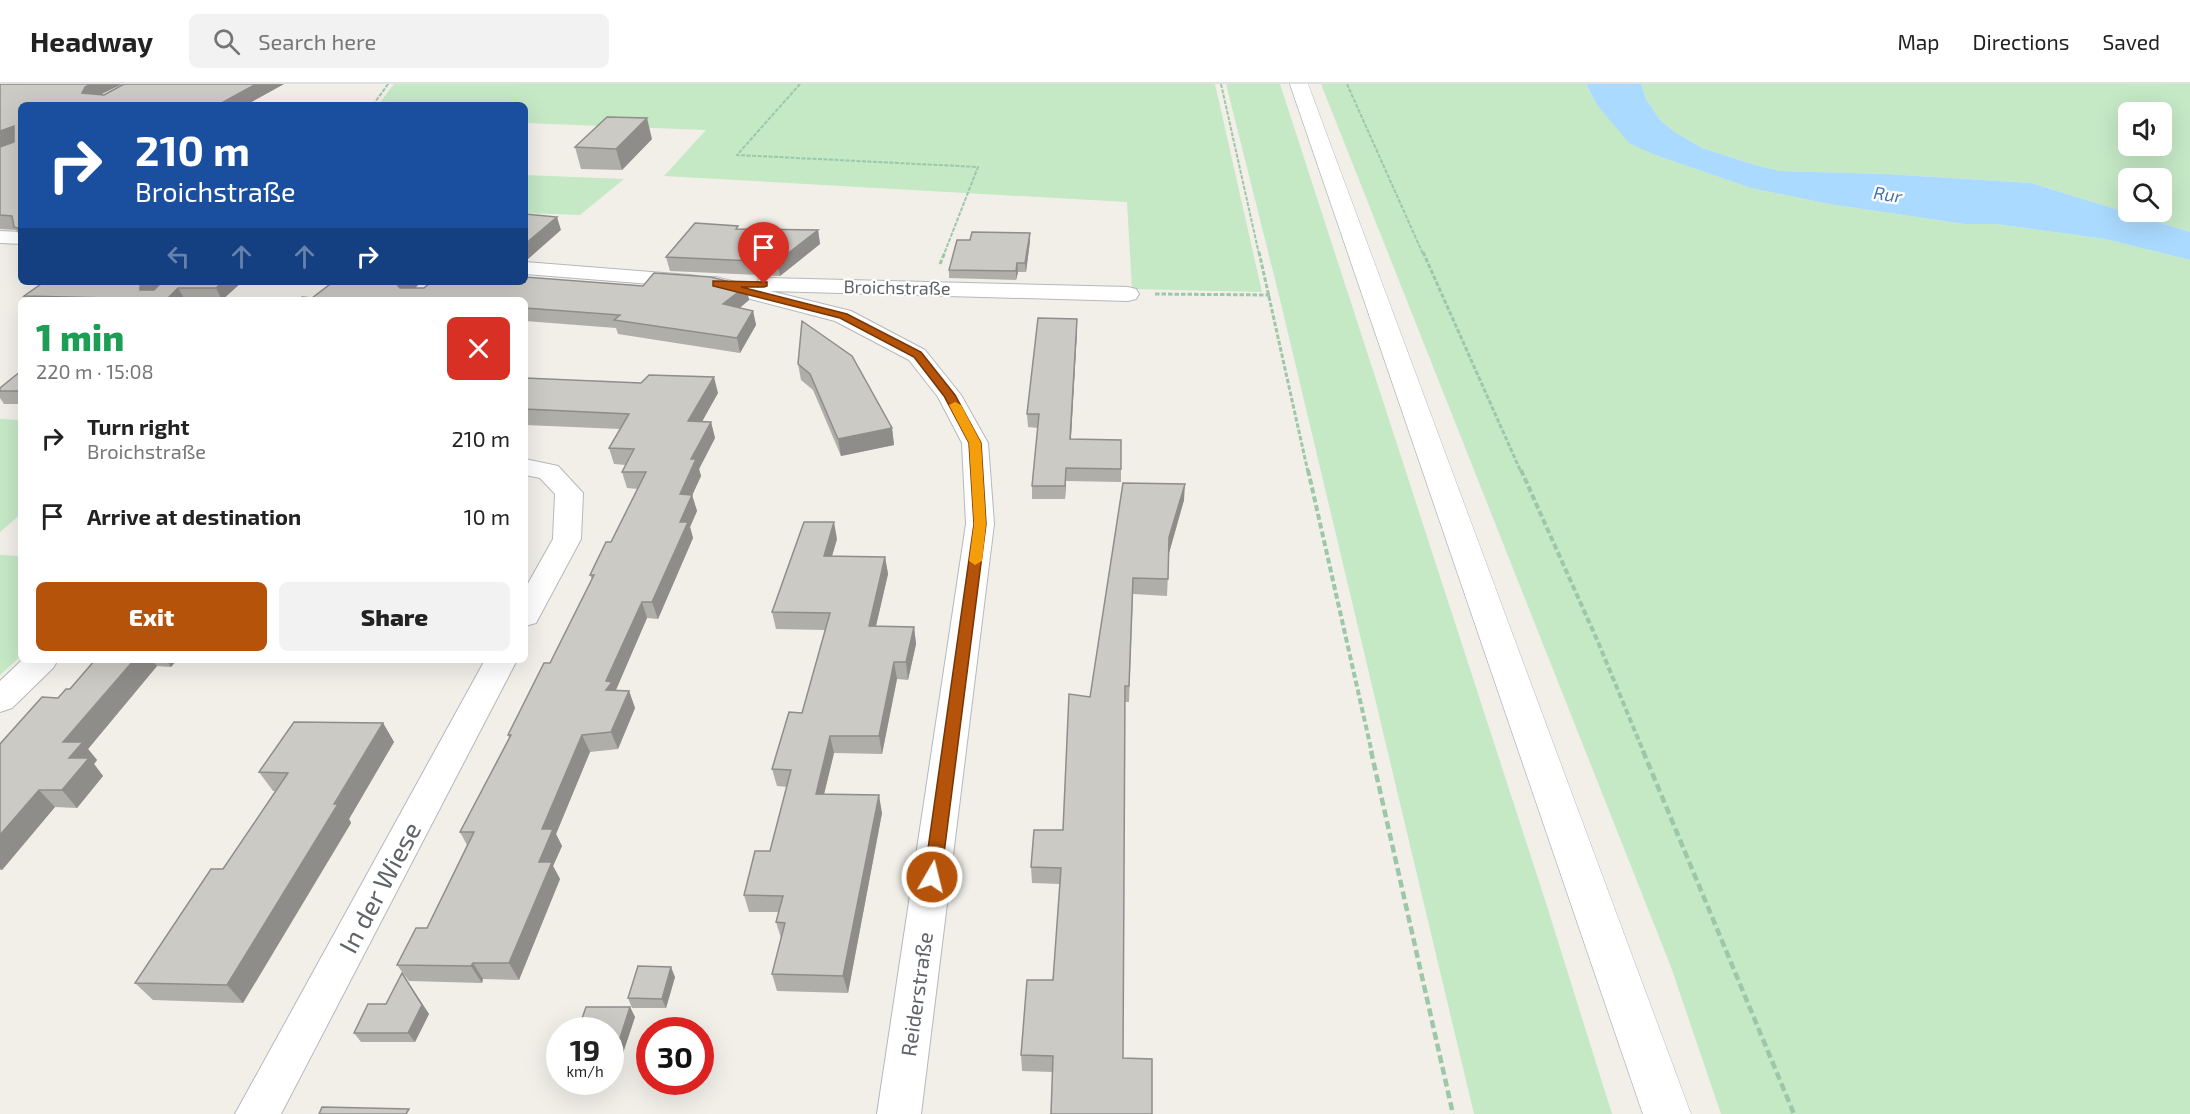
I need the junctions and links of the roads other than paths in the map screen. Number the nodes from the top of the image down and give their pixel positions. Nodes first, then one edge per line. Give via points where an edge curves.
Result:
1 (1299, 84) edge
2 (0, 237) edge
3 (18, 238) edge
4 (528, 268) edge
5 (716, 284) junction
6 (1128, 294) road end
7 (528, 468) edge
8 (528, 610) edge
9 (39, 663) edge
10 (499, 663) edge
11 (0, 700) edge
12 (257, 1114) edge
13 (899, 1114) edge
14 (1667, 1114) edge

1 - 14 main road
2 - 3 street
4 - 5 street, Broichstraße
5 - 6 street, Broichstraße
5 - 13 street, Reiderstraße via 843,316 917,355 949,395 975,443 980,524
7 - 8 street via 549,472 569,493 567,539
9 - 11 street
10 - 12 street, In der Wiese

